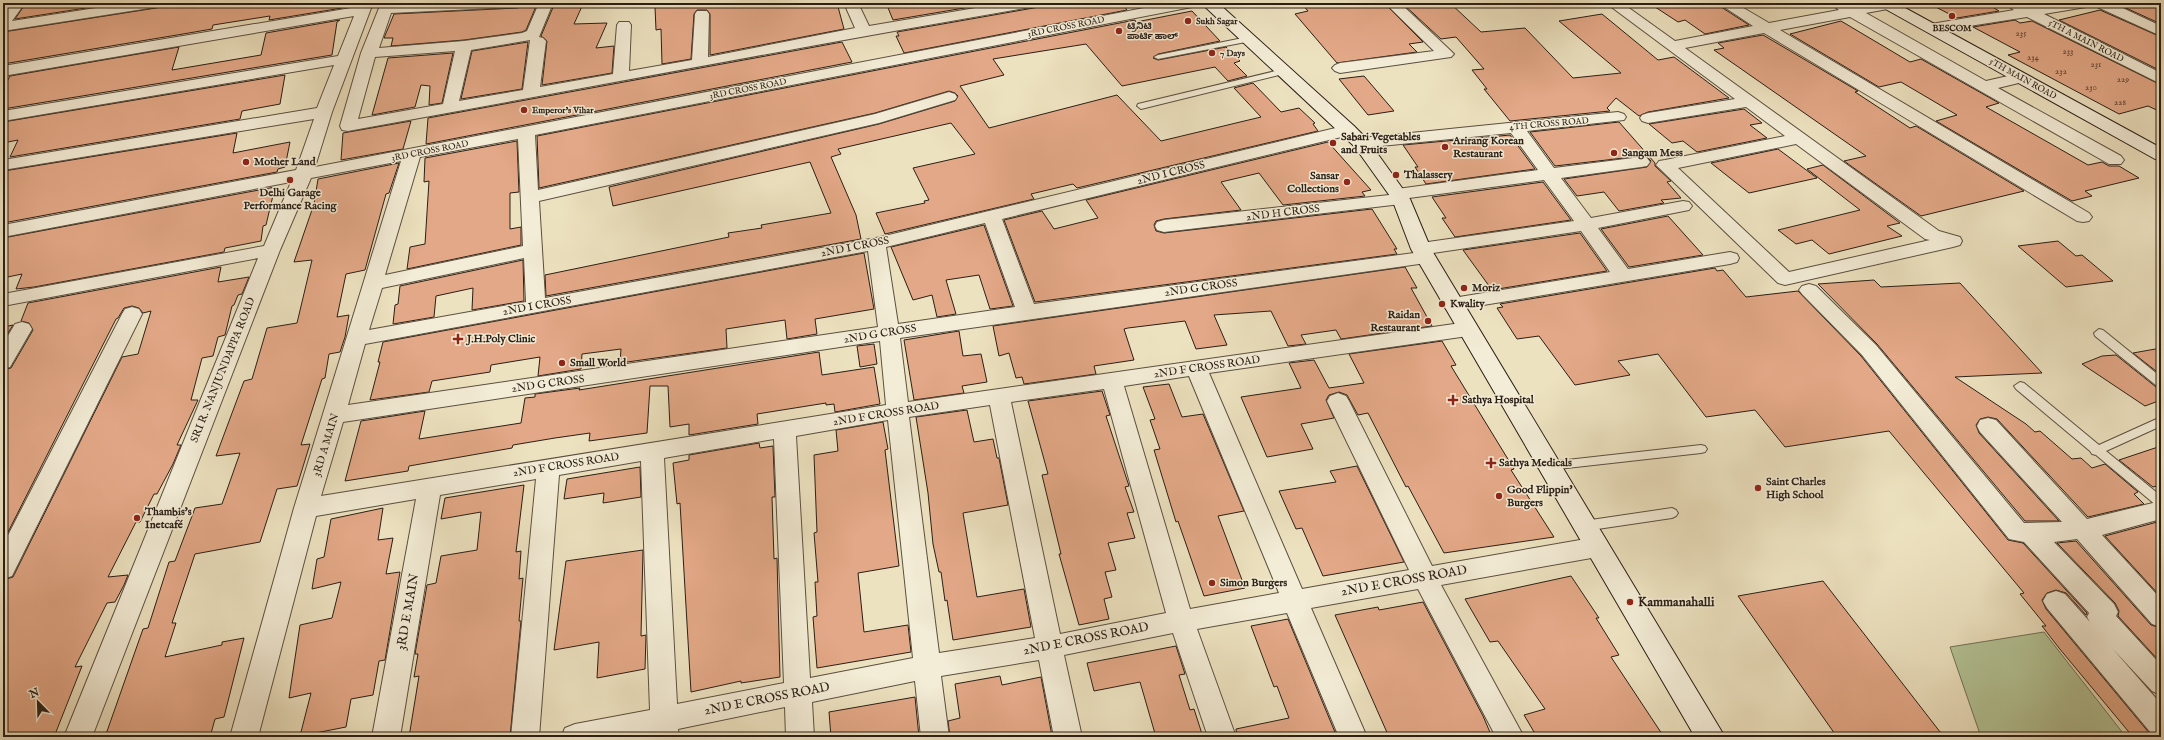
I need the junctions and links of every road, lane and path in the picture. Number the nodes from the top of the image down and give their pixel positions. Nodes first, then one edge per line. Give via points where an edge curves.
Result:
1 (18, 3) edge
2 (156, 3) edge
3 (517, 3) edge
4 (546, 3) edge
5 (850, 3) edge
6 (1031, 3) edge
7 (1192, 3) edge
8 (1209, 3) edge
9 (1392, 3) edge
10 (1613, 3) edge
11 (1725, 3) edge
12 (1752, 3) edge
13 (1837, 3) edge
14 (2011, 3) edge
15 (2086, 3) edge
16 (2100, 3) edge
17 (1887, 4) edge
18 (365, 6) edge
19 (387, 6) edge
20 (1851, 11) junction
21 (2030, 12) junction
22 (702, 14) dead end
23 (3, 23) edge
24 (1788, 24) junction
25 (624, 25) dead end
26 (3, 27) edge
27 (1767, 28) junction
28 (1930, 28) junction
29 (864, 30) junction
30 (2161, 32) edge
31 (1248, 39) junction
32 (538, 41) dead end
33 (464, 46) junction
34 (1672, 46) junction
35 (369, 53) junction
36 (1158, 57) dead end
37 (345, 59) junction
38 (700, 63) junction
39 (1340, 68) dead end
40 (3, 71) edge
41 (1284, 71) junction
42 (621, 77) junction
43 (2020, 78) junction
44 (2161, 79) edge
45 (1983, 86) junction
46 (531, 93) junction
47 (949, 96) dead end
48 (1749, 102) junction
49 (1141, 106) dead end
50 (450, 107) junction
51 (324, 112) junction
52 (3, 116) edge
53 (1618, 118) dead end
54 (1648, 118) dead end
55 (1515, 127) junction
56 (526, 132) junction
57 (1355, 137) junction
58 (1799, 138) junction
59 (412, 154) junction
60 (2161, 155) edge
61 (2115, 160) dead end
62 (1641, 162) dead end
63 (3, 164) edge
64 (304, 173) junction
65 (1550, 174) junction
66 (1399, 196) junction
67 (531, 197) junction
68 (1683, 206) dead end
69 (992, 216) junction
70 (2083, 216) dead end
71 (1586, 225) junction
72 (1164, 226) dead end
73 (3, 231) edge
74 (876, 244) junction
75 (271, 250) junction
76 (534, 250) junction
77 (1423, 253) junction
78 (1730, 258) dead end
79 (1624, 276) junction
80 (373, 284) junction
81 (1809, 290) dead end
82 (3, 300) edge
83 (1453, 304) junction
84 (536, 306) junction
85 (1027, 312) junction
86 (132, 314) dead end
87 (22, 329) dead end
88 (1468, 330) junction
89 (890, 333) junction
90 (2099, 334) dead end
91 (357, 340) junction
92 (3, 362) edge
93 (1196, 368) junction
94 (1112, 381) junction
95 (2161, 383) edge
96 (2020, 386) dead end
97 (999, 397) junction
98 (1338, 401) dead end
99 (897, 411) junction
100 (335, 415) junction
101 (2161, 421) edge
102 (1988, 426) dead end
103 (785, 430) junction
104 (1701, 449) dead end
105 (652, 451) junction
106 (2096, 451) junction
107 (1549, 466) junction
108 (548, 468) junction
109 (430, 488) junction
110 (2161, 504) edge
111 (306, 508) junction
112 (2161, 510) edge
113 (1672, 513) dead end
114 (1584, 526) junction
115 (2083, 529) junction
116 (2030, 533) junction
117 (1597, 547) junction
118 (3, 569) edge
119 (1425, 578) junction
120 (1296, 601) junction
121 (2056, 601) dead end
122 (2161, 616) edge
123 (1182, 621) junction
124 (1049, 647) junction
125 (926, 667) junction
126 (2161, 683) edge
127 (797, 693) junction
128 (2161, 724) edge
129 (665, 728) edge
130 (78, 737) edge
131 (244, 737) edge
132 (386, 737) edge
133 (525, 737) edge
134 (575, 737) edge
135 (800, 737) edge
136 (935, 737) edge
137 (1068, 737) edge
138 (1222, 737) edge
139 (1353, 737) edge
140 (1510, 737) edge
141 (1711, 737) edge

1 - 23 street
2 - 26 street
3 - 19 street
4 - 33 street via 533,34
5 - 29 street
6 - 29 street
7 - 56 street, 3RD CROSS ROAD
8 - 31 main road
9 - 39 street via 1446,54
10 - 34 street
11 - 27 street
12 - 24 street
13 - 20 street
14 - 21 street, 5TH A MAIN ROAD
15 - 21 street
16 - 30 street
17 - 20 street
17 - 28 main road, 5TH MAIN ROAD
18 - 37 street, SRI R. NANJUNDAPPA ROAD
18 - 40 street
19 - 35 street
20 - 24 street
20 - 45 street
21 - 28 street
21 - 44 street, 5TH A MAIN ROAD
22 - 38 street
24 - 27 street
25 - 42 street
27 - 34 street
27 - 70 street
28 - 43 main road, 5TH MAIN ROAD
29 - 38 street
31 - 36 lane
31 - 41 main road
32 - 46 street
33 - 35 street
33 - 50 street
34 - 48 street
35 - 50 street via 348,126
37 - 51 street, SRI R. NANJUNDAPPA ROAD
37 - 52 street
38 - 42 street
41 - 49 lane
41 - 57 main road
42 - 46 street
43 - 45 street
43 - 60 main road, 5TH MAIN ROAD
45 - 61 street
46 - 50 street
47 - 67 street via 880,118
48 - 54 street
48 - 58 street
51 - 63 street
51 - 64 street, SRI R. NANJUNDAPPA ROAD
53 - 55 street, 4TH CROSS ROAD
55 - 57 street, 4TH CROSS ROAD
55 - 65 street
56 - 59 street, 3RD CROSS ROAD
56 - 67 street
57 - 66 main road
57 - 69 street, 2ND I CROSS
58 - 58 street via 1932,235 1952,242 1785,279 1665,166
59 - 64 street, 3RD CROSS ROAD
59 - 80 street, 3RD A MAIN
62 - 65 street, 2ND H CROSS
64 - 73 street, 3RD CROSS ROAD
64 - 75 street, SRI R. NANJUNDAPPA ROAD
65 - 66 street, 2ND H CROSS
65 - 71 street
66 - 72 street, 2ND H CROSS
66 - 77 main road
67 - 76 street
68 - 71 street, 2ND G CROSS
69 - 74 street, 2ND I CROSS
69 - 85 street
71 - 77 street, 2ND G CROSS
71 - 79 street
74 - 84 street, 2ND I CROSS
74 - 89 street
75 - 82 street
75 - 130 street, SRI R. NANJUNDAPPA ROAD
76 - 80 street
76 - 84 street
77 - 83 main road
77 - 85 street, 2ND G CROSS
78 - 79 street
79 - 83 street
80 - 91 street, 3RD A MAIN
81 - 116 street via 1869,350 2018,532
83 - 88 main road
84 - 91 street, 2ND I CROSS
85 - 89 street, 2ND G CROSS
86 - 118 street
87 - 92 street
88 - 93 street, 2ND F CROSS ROAD
88 - 107 main road
89 - 99 street
89 - 100 street, 2ND G CROSS
90 - 95 lane
91 - 100 street, 3RD A MAIN
93 - 94 street, 2ND F CROSS ROAD
93 - 120 street
94 - 97 street, 2ND F CROSS ROAD
94 - 123 street
96 - 106 lane
97 - 99 street, 2ND F CROSS ROAD
97 - 124 street
98 - 119 street
99 - 103 street, 2ND F CROSS ROAD
99 - 125 street
100 - 111 street, 3RD A MAIN
101 - 106 lane
102 - 115 street
103 - 105 street, 2ND F CROSS ROAD
103 - 127 street
104 - 107 lane
105 - 108 street, 2ND F CROSS ROAD
105 - 129 street
106 - 110 lane
107 - 114 main road
108 - 109 street, 2ND F CROSS ROAD
108 - 133 street
109 - 111 street, 2ND F CROSS ROAD
109 - 132 street, 3RD E MAIN
111 - 131 street, 3RD A MAIN
112 - 115 street
113 - 114 lane
114 - 117 main road
115 - 116 street
115 - 122 street
116 - 126 street via 2105,612 2100,617
117 - 119 street, 2ND E CROSS ROAD
117 - 141 main road
119 - 120 street, 2ND E CROSS ROAD
119 - 140 street
120 - 123 street, 2ND E CROSS ROAD
120 - 139 street
121 - 128 street
123 - 124 street, 2ND E CROSS ROAD
123 - 138 street
124 - 125 street, 2ND E CROSS ROAD
124 - 137 street
125 - 127 street, 2ND E CROSS ROAD
125 - 136 street
127 - 129 street, 2ND E CROSS ROAD
127 - 135 street
129 - 134 street, 2ND E CROSS ROAD

